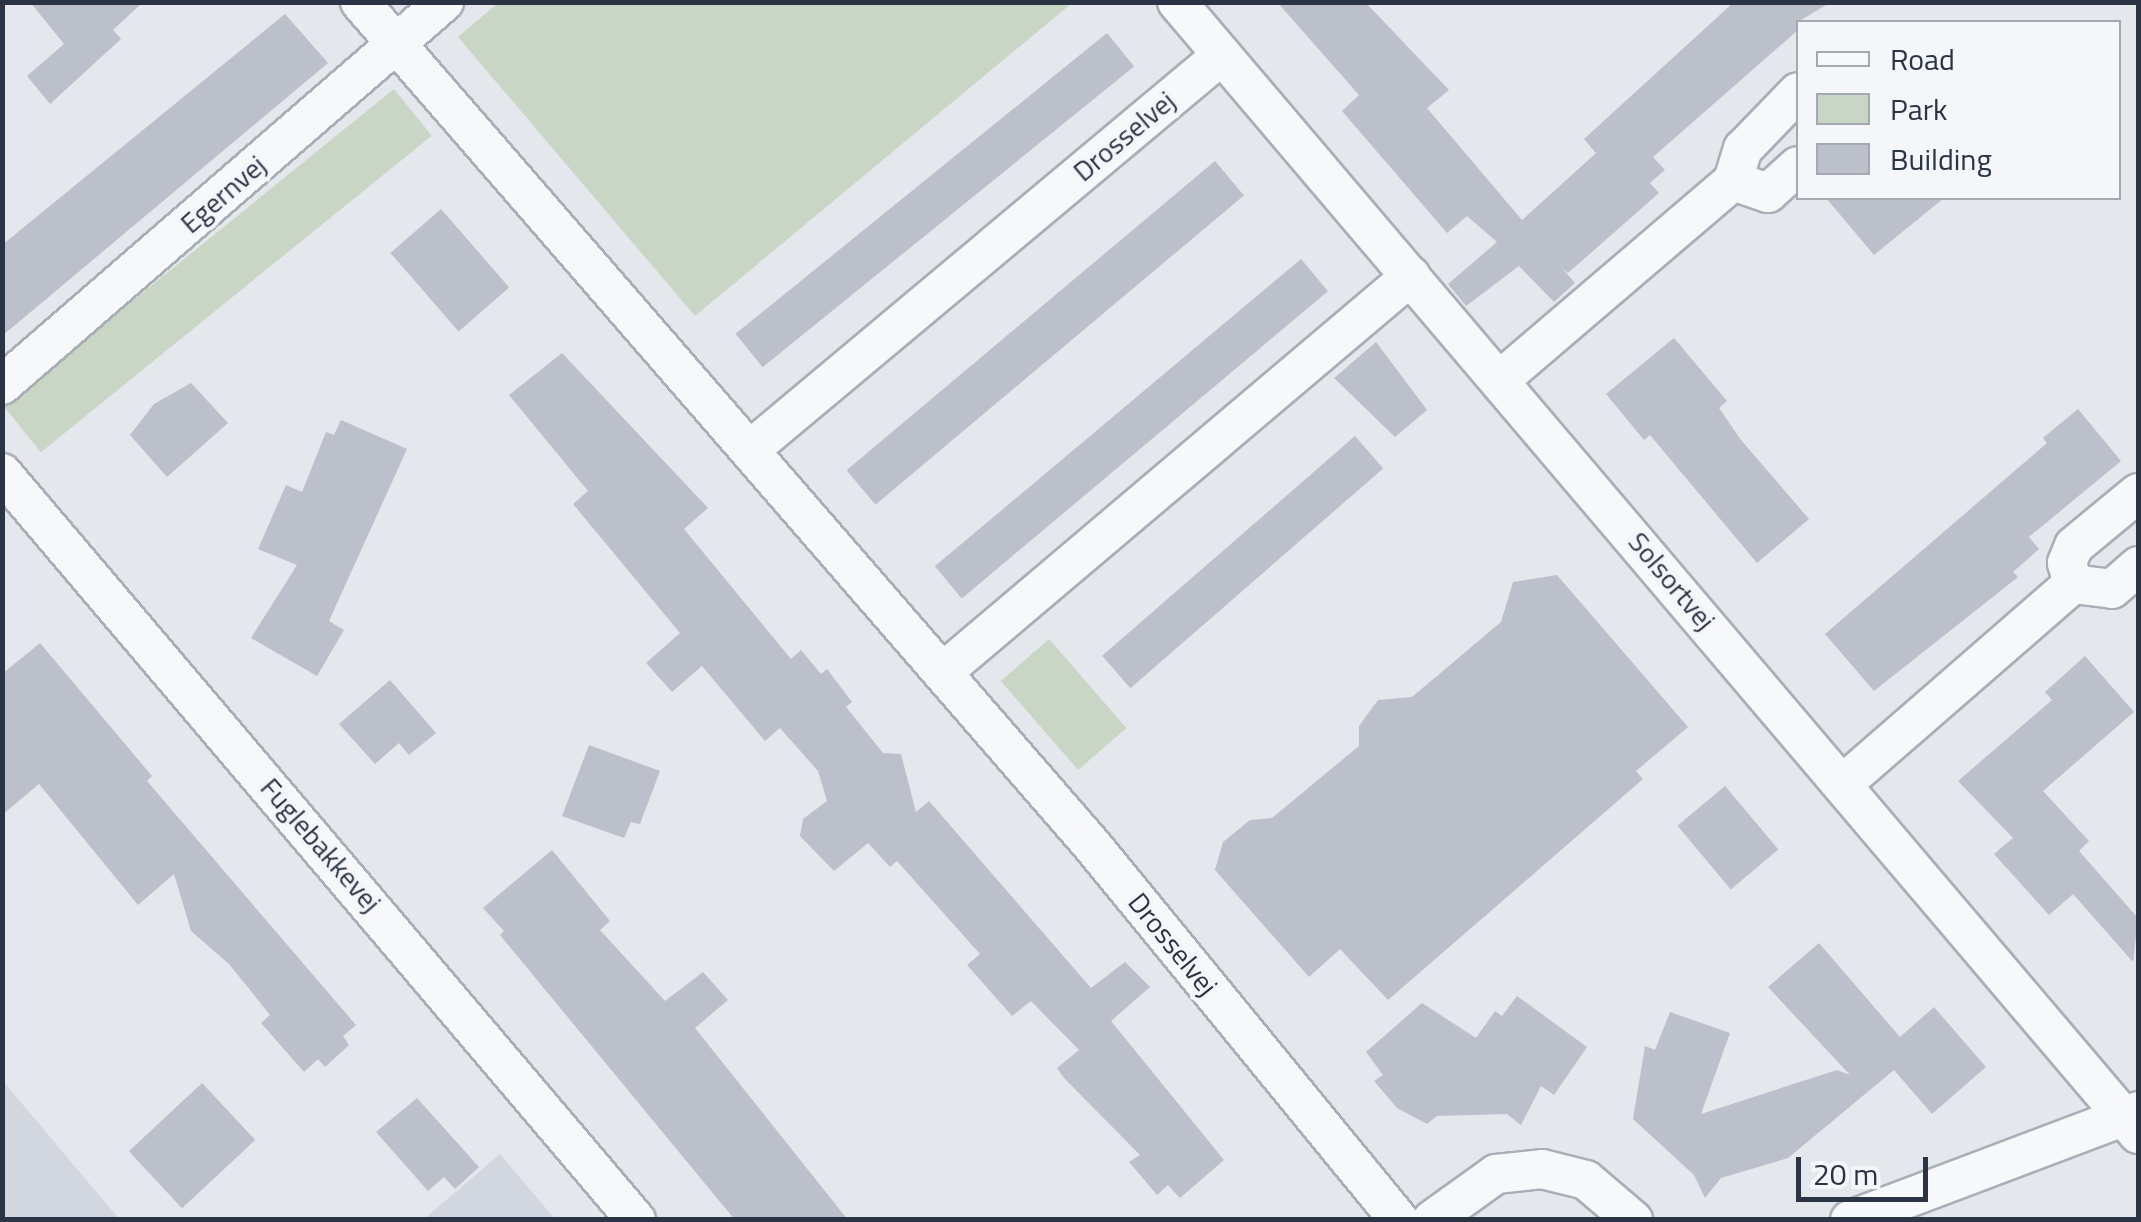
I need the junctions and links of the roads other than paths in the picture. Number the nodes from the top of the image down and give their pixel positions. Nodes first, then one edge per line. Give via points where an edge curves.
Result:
1 (360, 2) edge
2 (444, 2) edge
3 (1177, 2) edge
4 (395, 45) junction
5 (1222, 55) junction
6 (1796, 94) edge
7 (1796, 168) edge
8 (1733, 181) junction
9 (1411, 276) junction
10 (1500, 380) junction
11 (2, 385) edge
12 (750, 449) junction
13 (2, 473) edge
14 (2138, 492) edge
15 (2138, 566) edge
16 (2073, 584) junction
17 (943, 672) junction
18 (1844, 783) junction
19 (2134, 1120) edge
20 (636, 1220) edge
21 (1399, 1220) edge
22 (1432, 1220) edge
23 (1632, 1220) edge
24 (1850, 1220) edge

1 - 4 street, Drosselvej
2 - 4 street, Egernvej
3 - 5 street, Solsortvej
4 - 11 street, Egernvej
4 - 12 street, Drosselvej
5 - 9 street, Solsortvej
5 - 12 street, Drosselvej
6 - 8 street via 1742,148
7 - 8 street via 1768,194
8 - 10 street
9 - 10 street, Solsortvej
9 - 17 street
10 - 18 street, Solsortvej
12 - 17 street, Drosselvej
13 - 20 street, Fuglebakkevej
14 - 16 street via 2074,546 2068,564
15 - 16 street via 2112,590
16 - 18 street
17 - 21 street, Drosselvej
18 - 19 street, Solsortvej
19 - 24 street
22 - 23 street via 1496,1174 1542,1169 1586,1180

